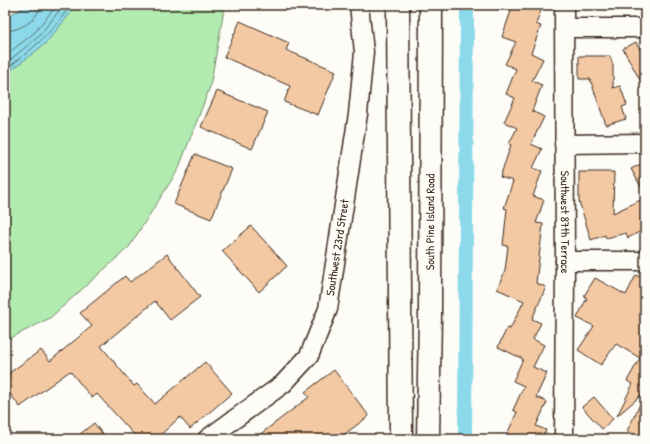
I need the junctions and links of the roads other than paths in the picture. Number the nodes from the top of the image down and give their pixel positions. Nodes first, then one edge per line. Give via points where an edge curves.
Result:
1 (359, 5) edge
2 (398, 5) edge
3 (431, 5) edge
4 (564, 5) edge
5 (565, 28) junction
6 (645, 28) edge
7 (645, 143) edge
8 (564, 144) junction
9 (565, 261) junction
10 (645, 261) edge
11 (207, 439) edge
12 (401, 439) edge
13 (428, 439) edge
14 (564, 439) edge

1 - 11 street, Southwest 23rd Street via 364,52 358,114 328,309 309,356 304,362 283,384
2 - 12 main road
3 - 13 main road, South Pine Island Road
4 - 5 street, Southwest 87th Terrace
5 - 6 street
5 - 8 street, Southwest 87th Terrace
7 - 8 street
8 - 9 street, Southwest 87th Terrace
9 - 10 street
9 - 14 street, Southwest 87th Terrace

